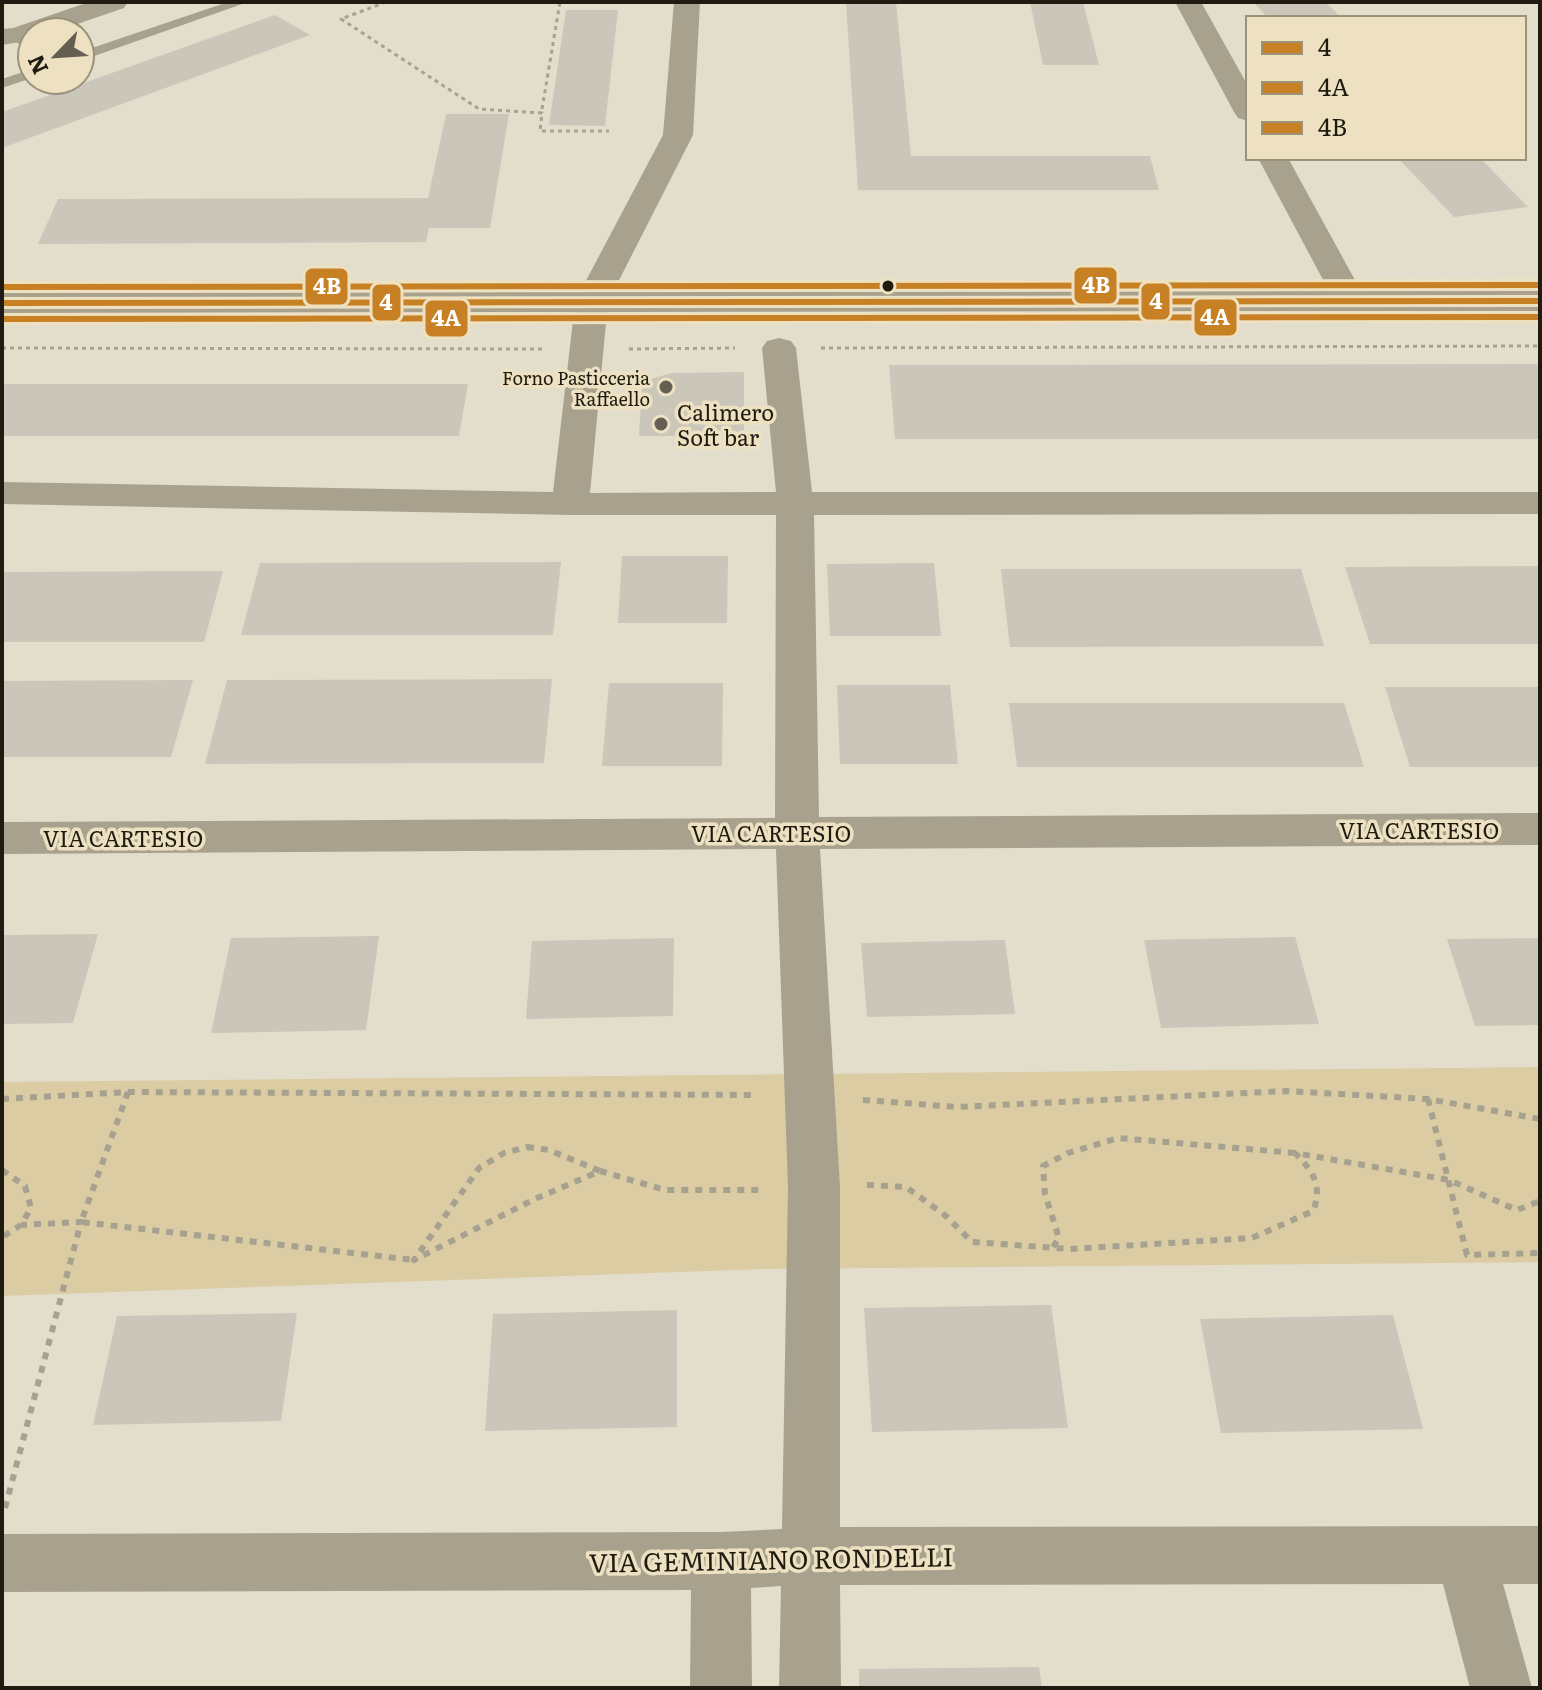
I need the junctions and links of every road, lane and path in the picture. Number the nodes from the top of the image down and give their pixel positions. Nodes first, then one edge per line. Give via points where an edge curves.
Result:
1 (115, 2) edge
2 (241, 2) edge
3 (386, 2) edge
4 (560, 2) edge
5 (687, 2) edge
6 (1188, 2) edge
7 (79, 16) edge
8 (96, 52) edge
9 (1246, 108) edge
10 (542, 109) dead end
11 (609, 131) dead end
12 (1274, 160) edge
13 (1350, 301) junction
14 (1540, 301) edge
15 (2, 303) edge
16 (591, 303) junction
17 (779, 348) dead end
18 (2, 493) edge
19 (795, 503) junction
20 (1540, 503) edge
21 (570, 504) junction
22 (1540, 829) edge
23 (797, 832) junction
24 (2, 838) edge
25 (128, 1092) dead end
26 (1428, 1099) dead end
27 (1295, 1153) junction
28 (2, 1170) edge
29 (600, 1171) junction
30 (1449, 1180) junction
31 (814, 1187) junction
32 (1540, 1201) edge
33 (81, 1222) junction
34 (21, 1225) junction
35 (2, 1237) edge
36 (1052, 1248) junction
37 (1540, 1253) edge
38 (414, 1260) junction
39 (1465, 1554) junction
40 (1540, 1555) edge
41 (810, 1556) junction
42 (4, 1560) edge
43 (721, 1561) junction
44 (721, 1688) edge
45 (810, 1688) edge
46 (1501, 1688) edge

1 - 7 street
2 - 8 lane
3 - 11 path via 341,19 479,109 542,113 540,131
4 - 10 path
5 - 16 street via 678,135
6 - 9 street
12 - 13 street
13 - 14 street
13 - 16 street
15 - 16 street
16 - 21 street
17 - 19 street
18 - 21 street
19 - 20 street
19 - 21 street
19 - 23 street
22 - 23 street, VIA CARTESIO
23 - 24 street, VIA CARTESIO
23 - 31 street
25 - 33 path
26 - 30 path
27 - 30 path
27 - 36 path via 1312,1170 1319,1196 1313,1211 1252,1238
27 - 36 path via 1118,1138 1068,1153 1043,1166 1041,1189 1059,1238
28 - 34 path via 25,1186 31,1208
29 - 31 path via 665,1190
29 - 38 path
29 - 38 path via 549,1150 527,1147 504,1153 479,1168
30 - 32 path via 1517,1210
30 - 37 path via 1467,1255
31 - 36 path via 906,1187 972,1242
31 - 41 street
33 - 34 path
33 - 38 path
33 - 42 path
34 - 35 path
39 - 40 street, VIA GEMINIANO RONDELLI
39 - 41 street, VIA GEMINIANO RONDELLI
39 - 46 street
41 - 43 street, VIA GEMINIANO RONDELLI
41 - 45 street
42 - 43 street, VIA GEMINIANO RONDELLI
43 - 44 street

